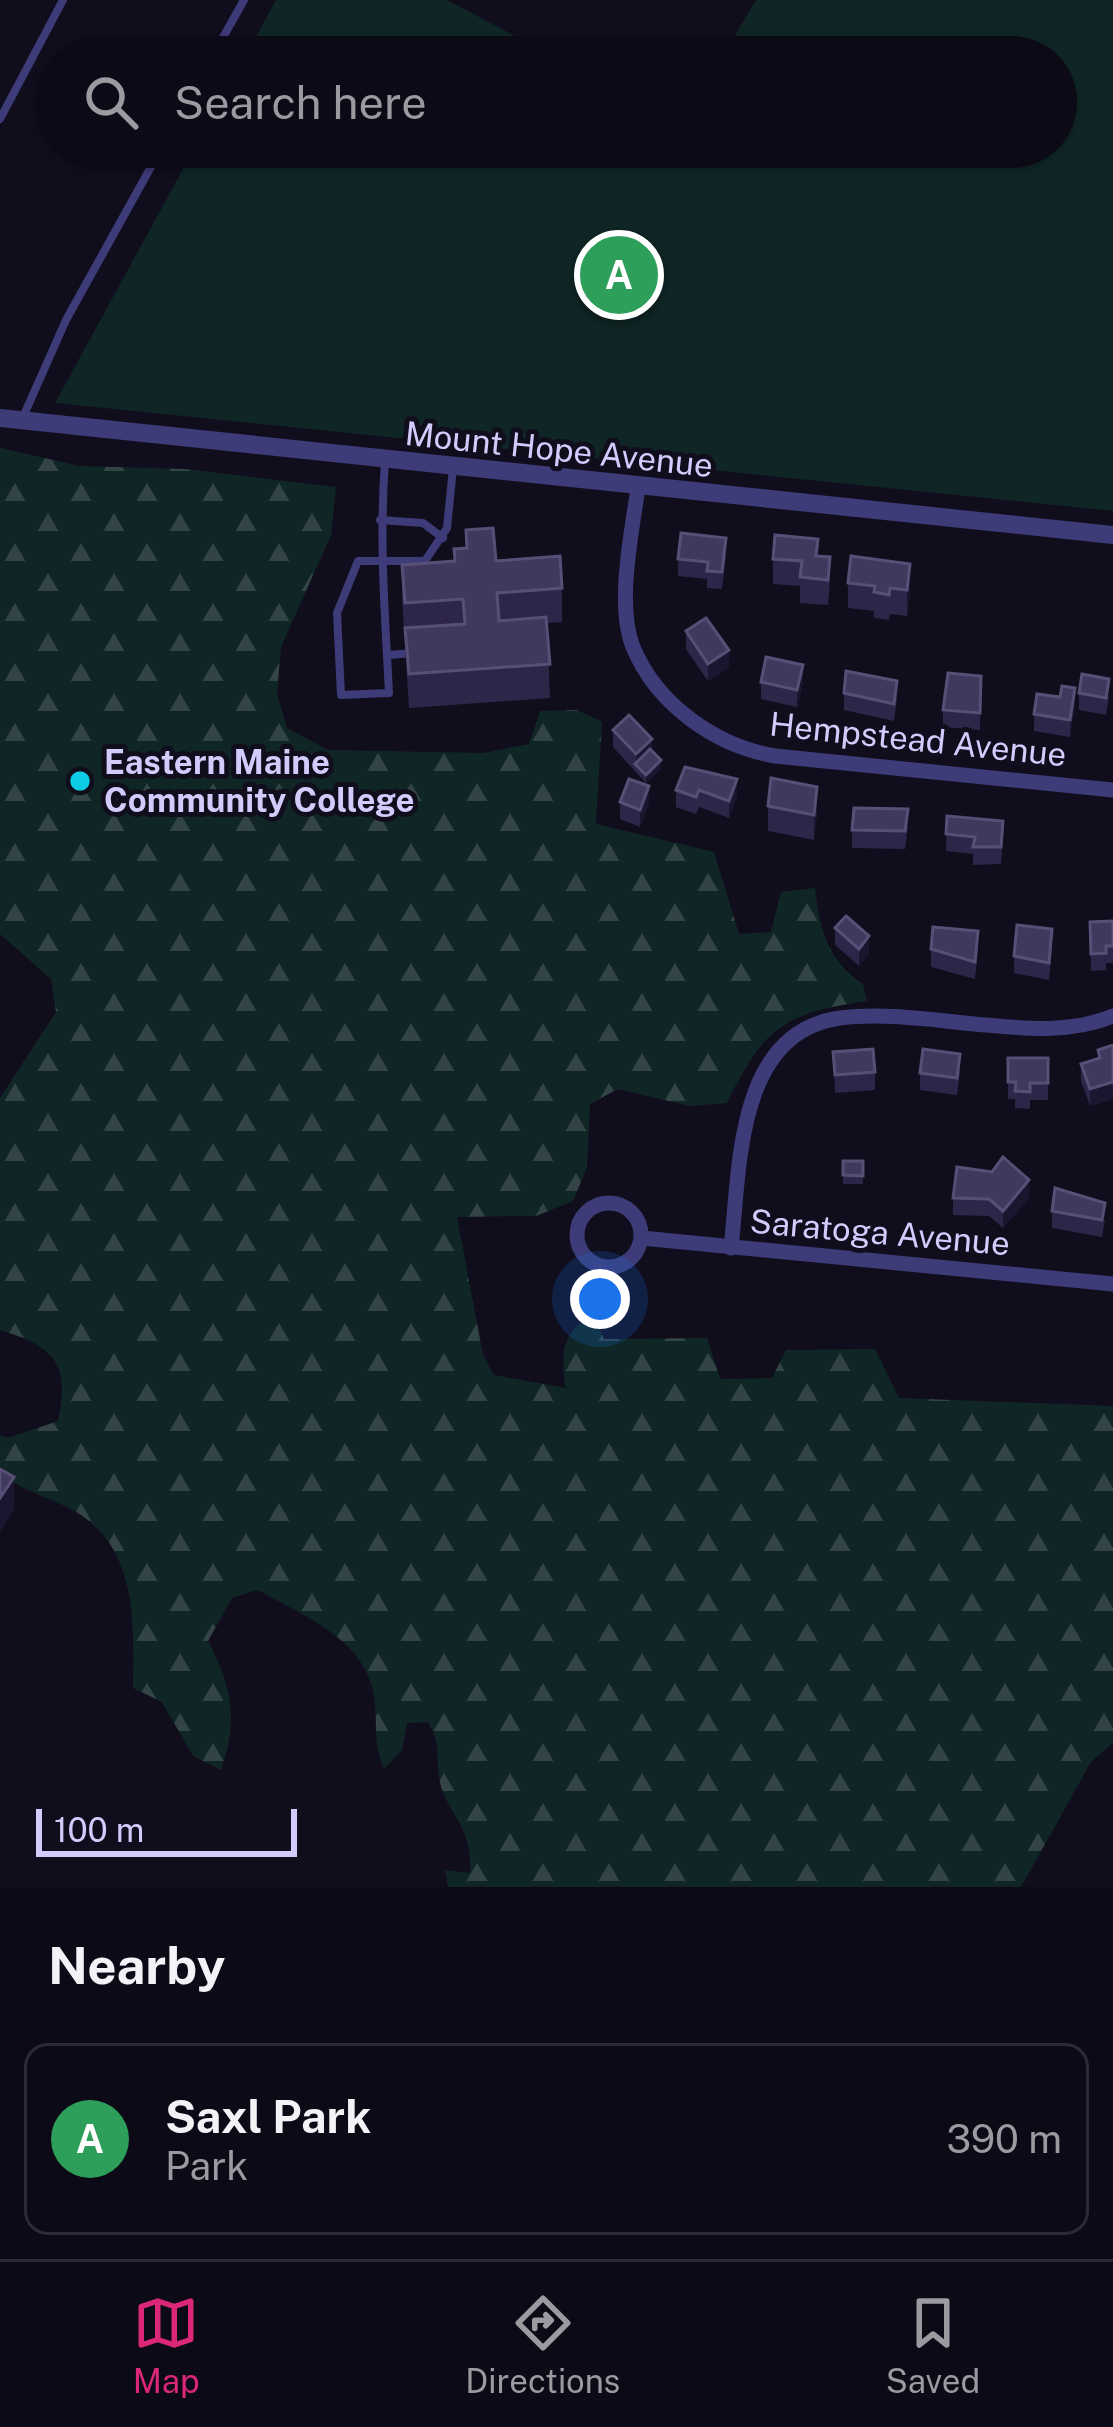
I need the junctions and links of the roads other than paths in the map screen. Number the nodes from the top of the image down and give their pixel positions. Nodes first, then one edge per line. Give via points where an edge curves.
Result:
1 (63, 0) edge
2 (244, 0) edge
3 (44, 36) edge
4 (224, 36) edge
5 (36, 51) edge
6 (0, 119) edge
7 (151, 168) edge
8 (0, 418) edge
9 (22, 422) junction
10 (385, 460) junction
11 (453, 468) junction
12 (638, 488) junction
13 (380, 520) junction
14 (1113, 535) edge
15 (443, 538) junction
16 (381, 561) junction
17 (433, 651) edge
18 (387, 656) junction
19 (1113, 790) edge
20 (1113, 1016) edge
21 (642, 1238) junction
22 (731, 1248) junction
23 (1113, 1284) edge

1 - 3 lane
2 - 4 lane
5 - 6 lane
7 - 9 lane via 38,376
8 - 9 street, Mount Hope Avenue
9 - 10 street, Mount Hope Avenue
10 - 11 street, Mount Hope Avenue
10 - 13 lane
11 - 12 street, Mount Hope Avenue
11 - 15 lane
12 - 14 street, Mount Hope Avenue
12 - 19 street, Hempstead Avenue via 627,572 632,644 666,696 707,732 776,756
13 - 15 lane via 423,523
13 - 16 lane
15 - 16 lane via 425,560
16 - 18 lane
16 - 18 lane via 358,561 337,613 341,695 389,693
17 - 18 lane
20 - 22 street via 1056,1029 840,1018 803,1034 762,1072 746,1116
21 - 21 street via 637,1216 619,1203 588,1210 577,1229 580,1250 605,1267 626,1263
21 - 22 street, Saratoga Avenue
22 - 23 street, Saratoga Avenue

